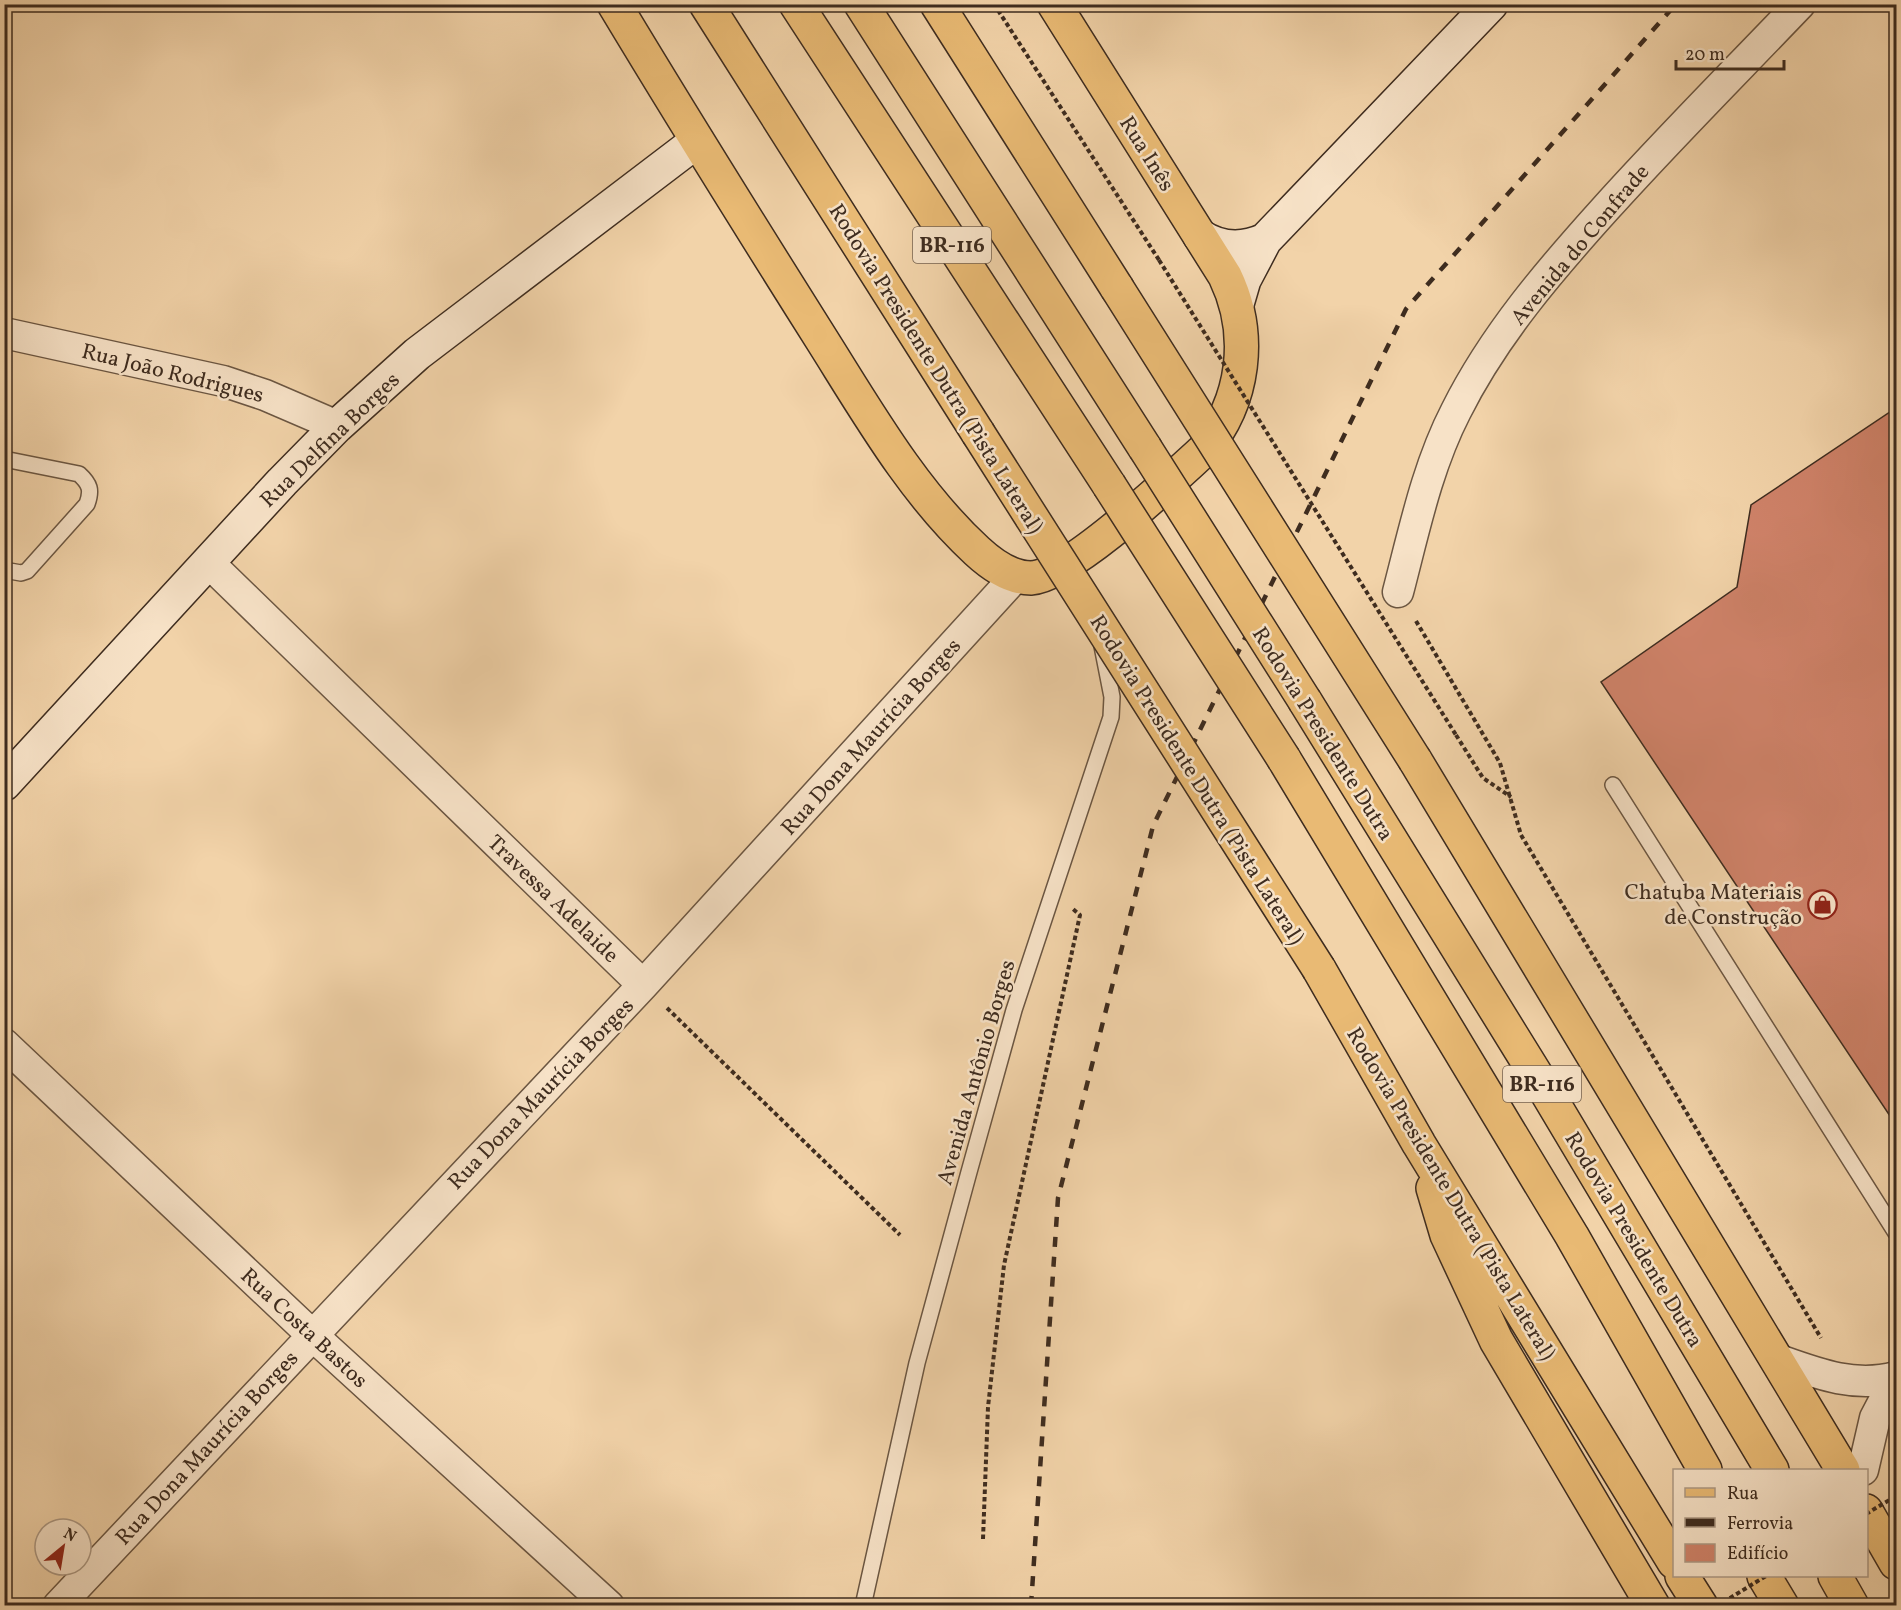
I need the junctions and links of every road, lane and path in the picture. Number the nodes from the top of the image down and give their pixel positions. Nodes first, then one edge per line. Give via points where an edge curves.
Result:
1 (614, 4) edge
2 (706, 4) edge
3 (796, 4) edge
4 (861, 4) edge
5 (937, 4) edge
6 (994, 4) edge
7 (1054, 4) edge
8 (1491, 4) edge
9 (1800, 4) edge
10 (697, 141) junction
11 (1200, 236) junction
12 (1265, 240) junction
13 (1237, 304) junction
14 (4, 333) edge
15 (337, 426) junction
16 (4, 459) edge
17 (1078, 556) junction
18 (208, 562) junction
19 (4, 570) edge
20 (1016, 576) junction
21 (1398, 592) joint
22 (4, 784) edge
23 (1613, 785) dead end
24 (1511, 798) junction
25 (1053, 890) junction
26 (643, 985) junction
27 (4, 1044) edge
28 (1419, 1144) junction
29 (1896, 1233) edge
30 (900, 1235) dead end
31 (311, 1334) junction
32 (1779, 1360) junction
33 (1896, 1378) edge
34 (1846, 1381) junction
35 (1704, 1469) edge
36 (1771, 1469) edge
37 (1842, 1469) edge
38 (1863, 1469) edge
39 (1896, 1496) edge
40 (1868, 1512) edge
41 (1868, 1516) edge
42 (983, 1539) dead end
43 (1673, 1560) edge
44 (1896, 1563) edge
45 (1684, 1577) edge
46 (1762, 1577) edge
47 (1766, 1577) edge
48 (1836, 1577) edge
49 (58, 1605) edge
50 (609, 1605) edge
51 (863, 1605) edge
52 (1653, 1605) edge
53 (1701, 1605) edge
54 (1717, 1605) edge
55 (1782, 1605) edge
56 (1852, 1605) edge

1 - 10 main road
2 - 28 main road, Rodovia Presidente Dutra (Pista Lateral), bridge via 1319,969
3 - 35 main road, BR-116, bridge via 1284,759 1572,1236
4 - 36 main road, Rodovia Presidente Dutra / BR-116, bridge via 1305,701 1546,1091
5 - 32 main road, BR-116, bridge via 1415,760
6 - 24 path, bridge via 1483,778
7 - 11 main road, Rua Inês
8 - 12 street
9 - 21 street, Avenida do Confrade via 1641,170 1572,246 1514,319 1461,401 1441,444
10 - 15 street, Rua Delfina Borges via 417,354
10 - 20 main road via 884,438 955,529 984,557
11 - 12 street via 1231,248
11 - 13 main road, Rua Inês
12 - 13 street via 1244,280
13 - 17 main road, Rua Inês via 1242,363 1235,394 1215,436 1196,457
14 - 15 street, Rua João Rodrigues via 223,381 265,394
15 - 18 street, Rua Delfina Borges
16 - 19 lane via 79,474 91,492 87,504 27,571
17 - 20 main road, Rua Inês via 1042,575
17 - 25 lane, Avenida Antônio Borges via 1105,656 1111,717
18 - 22 street, Rua Delfina Borges
18 - 26 street, Travessa Adelaide
20 - 26 street, Rua Dona Maurícia Borges
21 - 24 path via 1500,763
23 - 29 lane
24 - 34 path via 1521,835
25 - 42 path via 1080,915 1004,1265 988,1407
25 - 51 lane, Avenida Antônio Borges via 1014,1010 917,1363
26 - 30 path
26 - 31 street, Rua Dona Maurícia Borges
27 - 31 street, Rua Costa Bastos
28 - 43 main road, Rodovia Presidente Dutra (Pista Lateral)
28 - 52 main road via 1447,1235 1496,1340
31 - 49 street, Rua Dona Maurícia Borges
31 - 50 street, Rua Costa Bastos
32 - 34 street
32 - 37 main road, BR-116
33 - 34 street
33 - 38 street via 1875,1419
39 - 40 path, bridge
41 - 44 main road
45 - 53 main road
46 - 54 path, bridge
47 - 55 main road
48 - 56 main road

